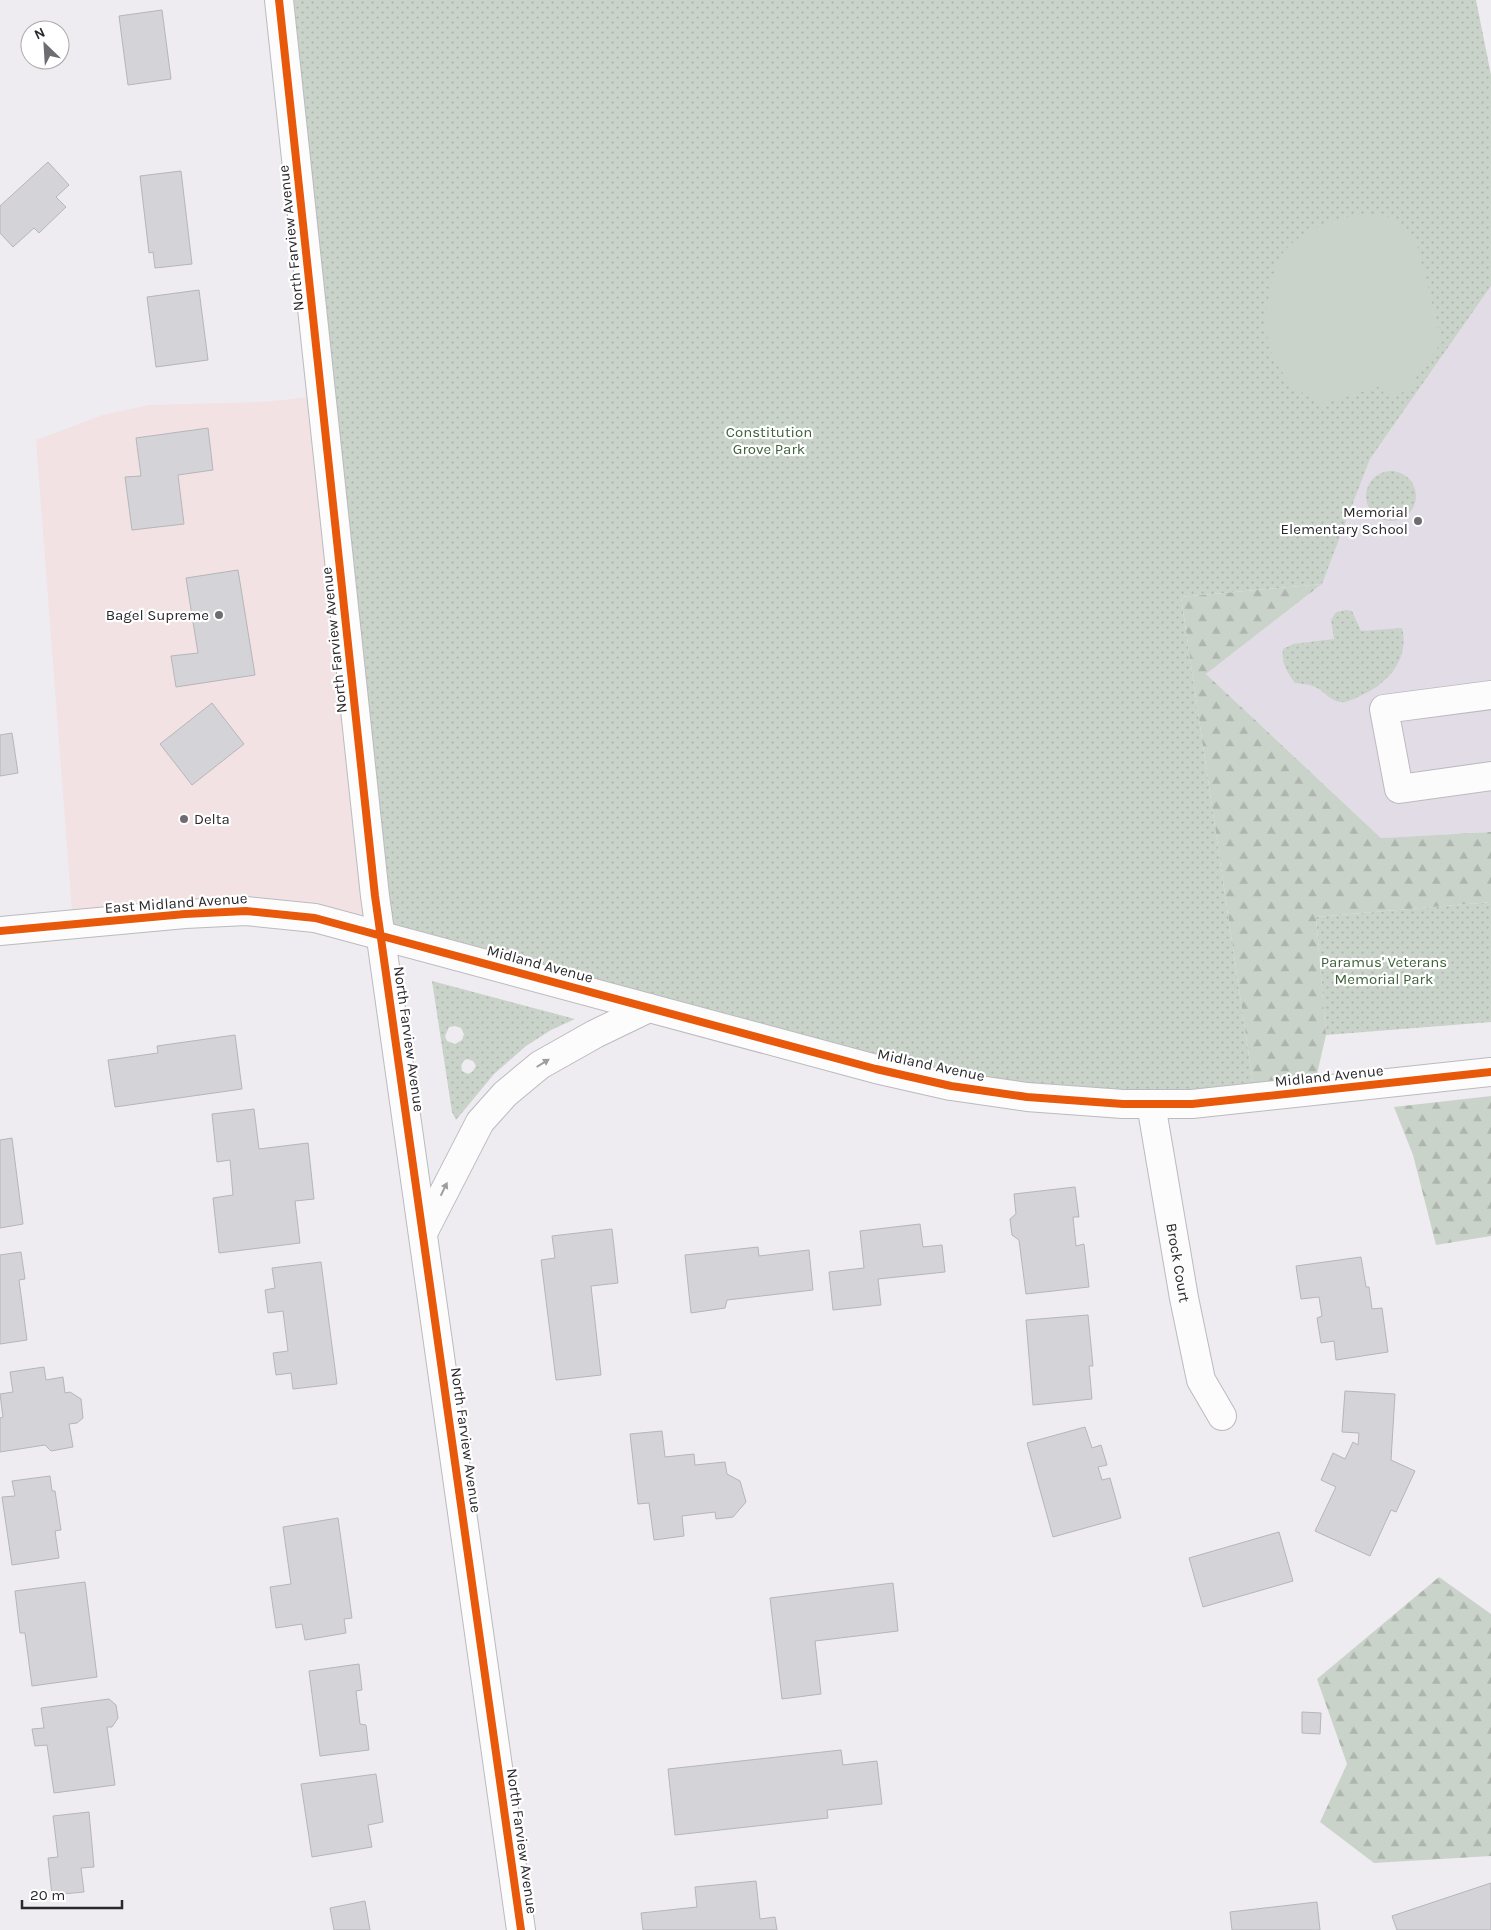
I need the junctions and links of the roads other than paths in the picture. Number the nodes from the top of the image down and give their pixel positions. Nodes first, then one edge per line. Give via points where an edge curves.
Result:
1 (279, 0) edge
2 (1491, 696) edge
3 (1491, 776) edge
4 (0, 931) edge
5 (381, 936) junction
6 (649, 1008) junction
7 (1491, 1072) edge
8 (1151, 1104) junction
9 (422, 1233) junction
10 (1222, 1416) dead end
11 (521, 1930) edge

1 - 5 street, North Farview Avenue
2 - 3 street via 1384,709 1399,788
4 - 5 street, East Midland Avenue via 246,911 314,918
5 - 6 street, Midland Avenue
5 - 9 street, North Farview Avenue
6 - 8 street, Midland Avenue via 951,1086 1028,1097
9 -> 6 street via 480,1122 505,1094 540,1065
7 - 8 street, Midland Avenue via 1192,1104
8 - 10 street, Brock Court via 1201,1380
9 - 11 street, North Farview Avenue

